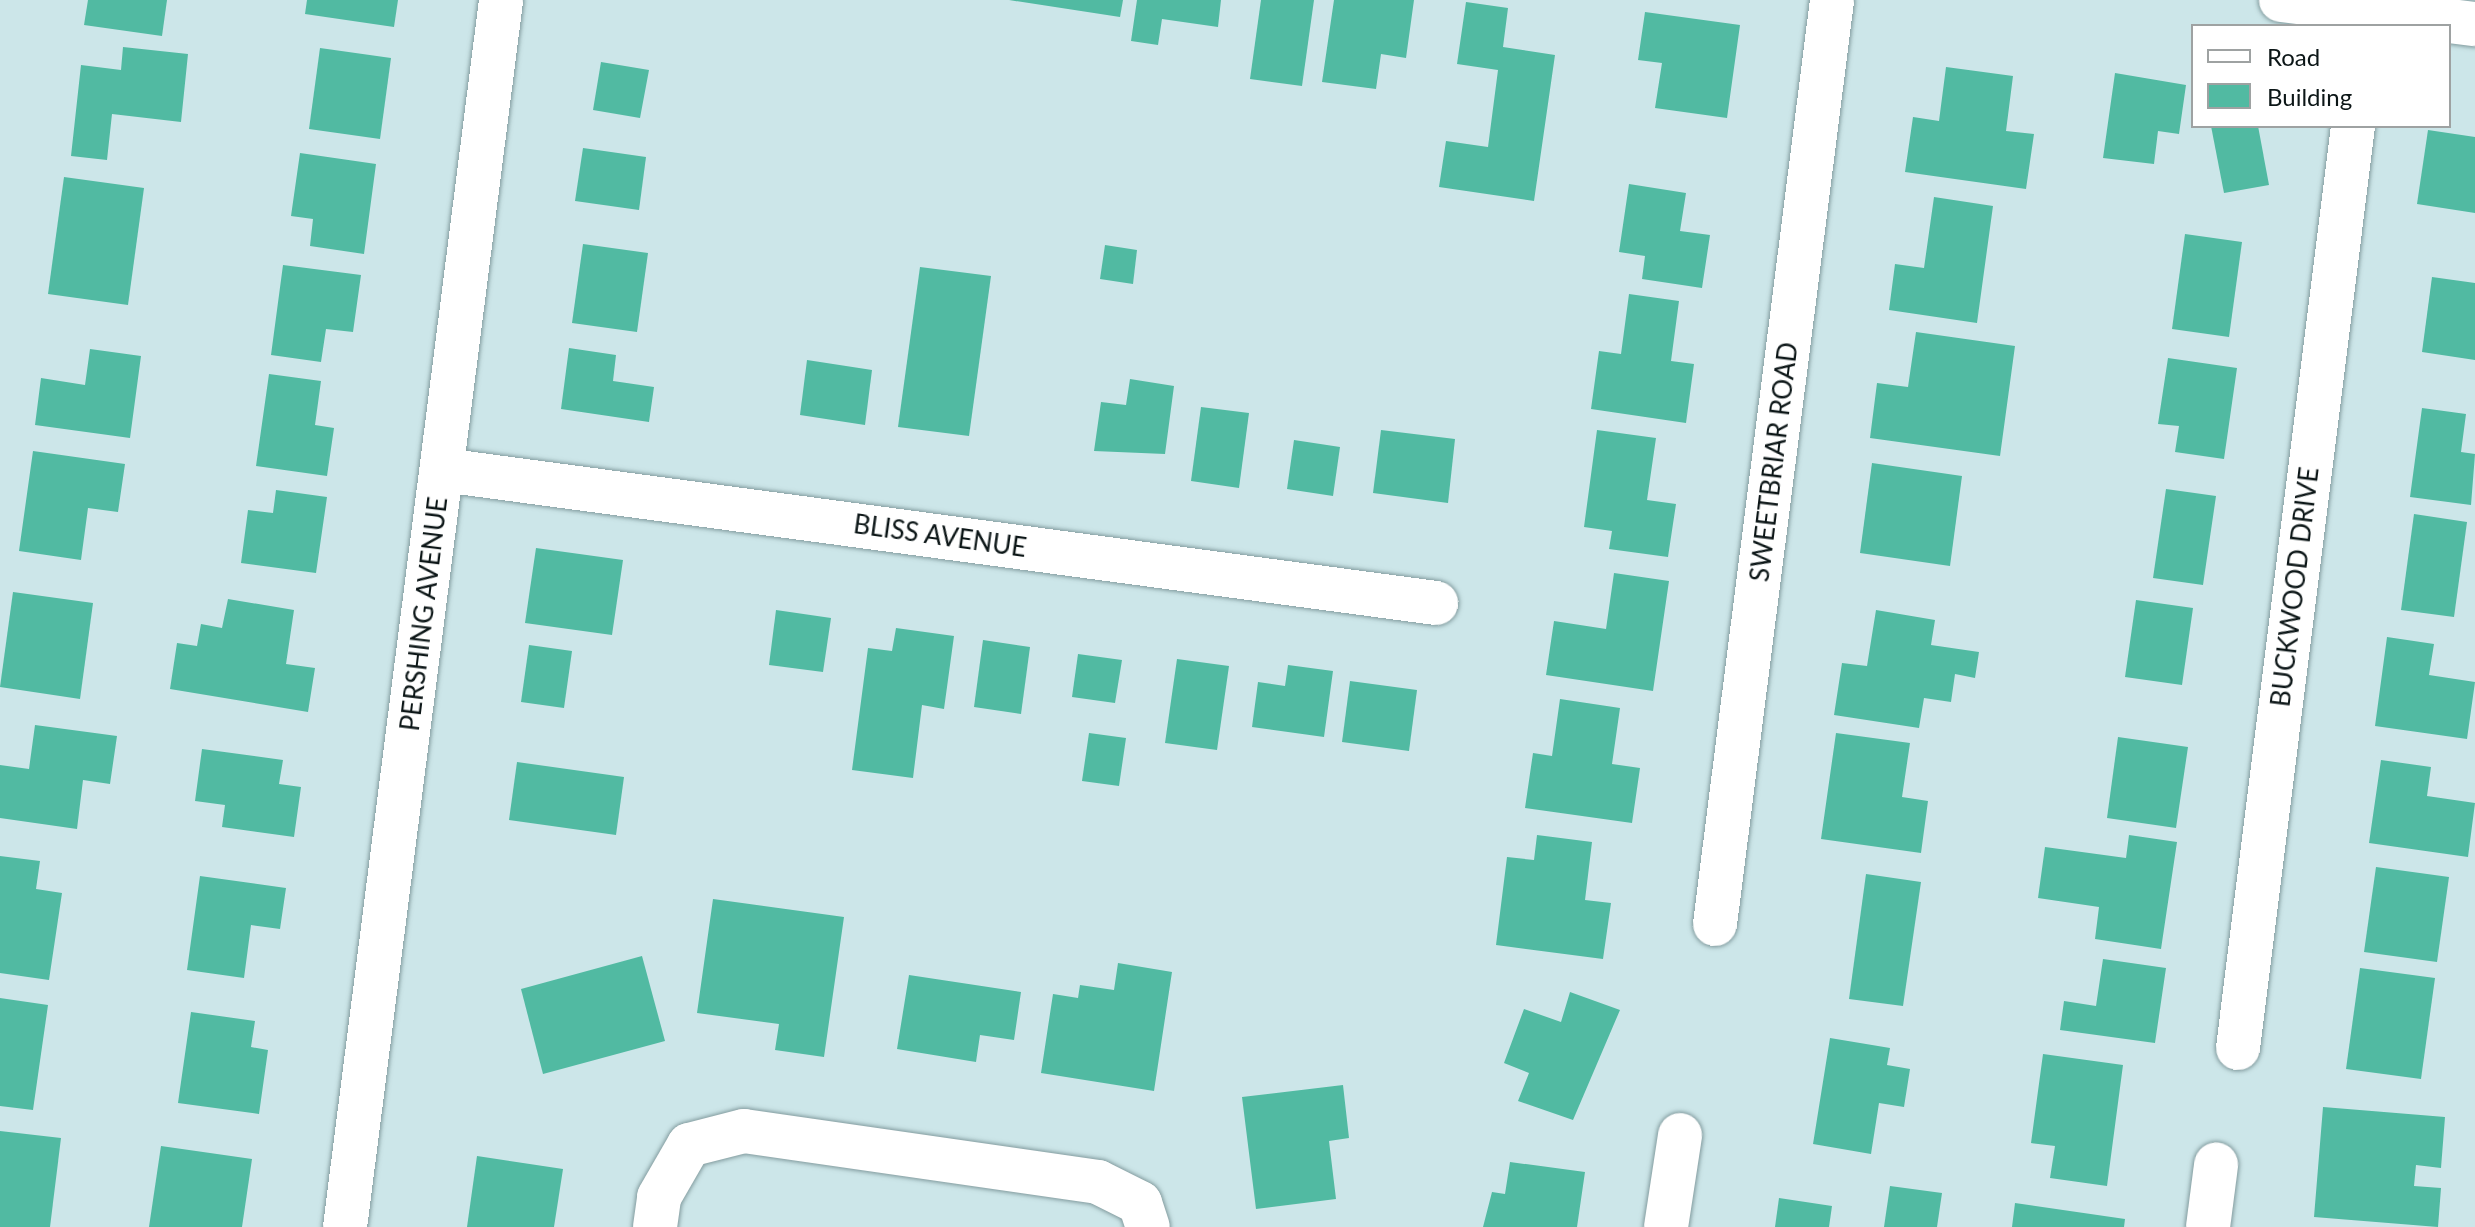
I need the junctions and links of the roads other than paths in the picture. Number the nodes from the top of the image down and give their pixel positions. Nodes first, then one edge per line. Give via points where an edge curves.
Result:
1 (501, 0) edge
2 (1832, 0) edge
3 (2281, 0) edge
4 (2367, 12) edge
5 (2475, 24) edge
6 (2353, 128) edge
7 (443, 470) junction
8 (1436, 603) dead end
9 (1715, 924) dead end
10 (2238, 1048) dead end
11 (1680, 1135) dead end
12 (2216, 1165) dead end
13 (345, 1227) edge
14 (655, 1227) edge
15 (1148, 1227) edge
16 (1666, 1227) edge
17 (2208, 1227) edge

1 - 7 street, PERSHING AVENUE
2 - 9 street, SWEETBRIAR ROAD
3 - 4 street
4 - 5 street
6 - 10 street, BUCKWOOD DRIVE
7 - 8 street, BLISS AVENUE
7 - 13 street, PERSHING AVENUE
11 - 16 street
12 - 17 street
14 - 15 street via 659,1197 689,1145 744,1131 1098,1182 1140,1203

